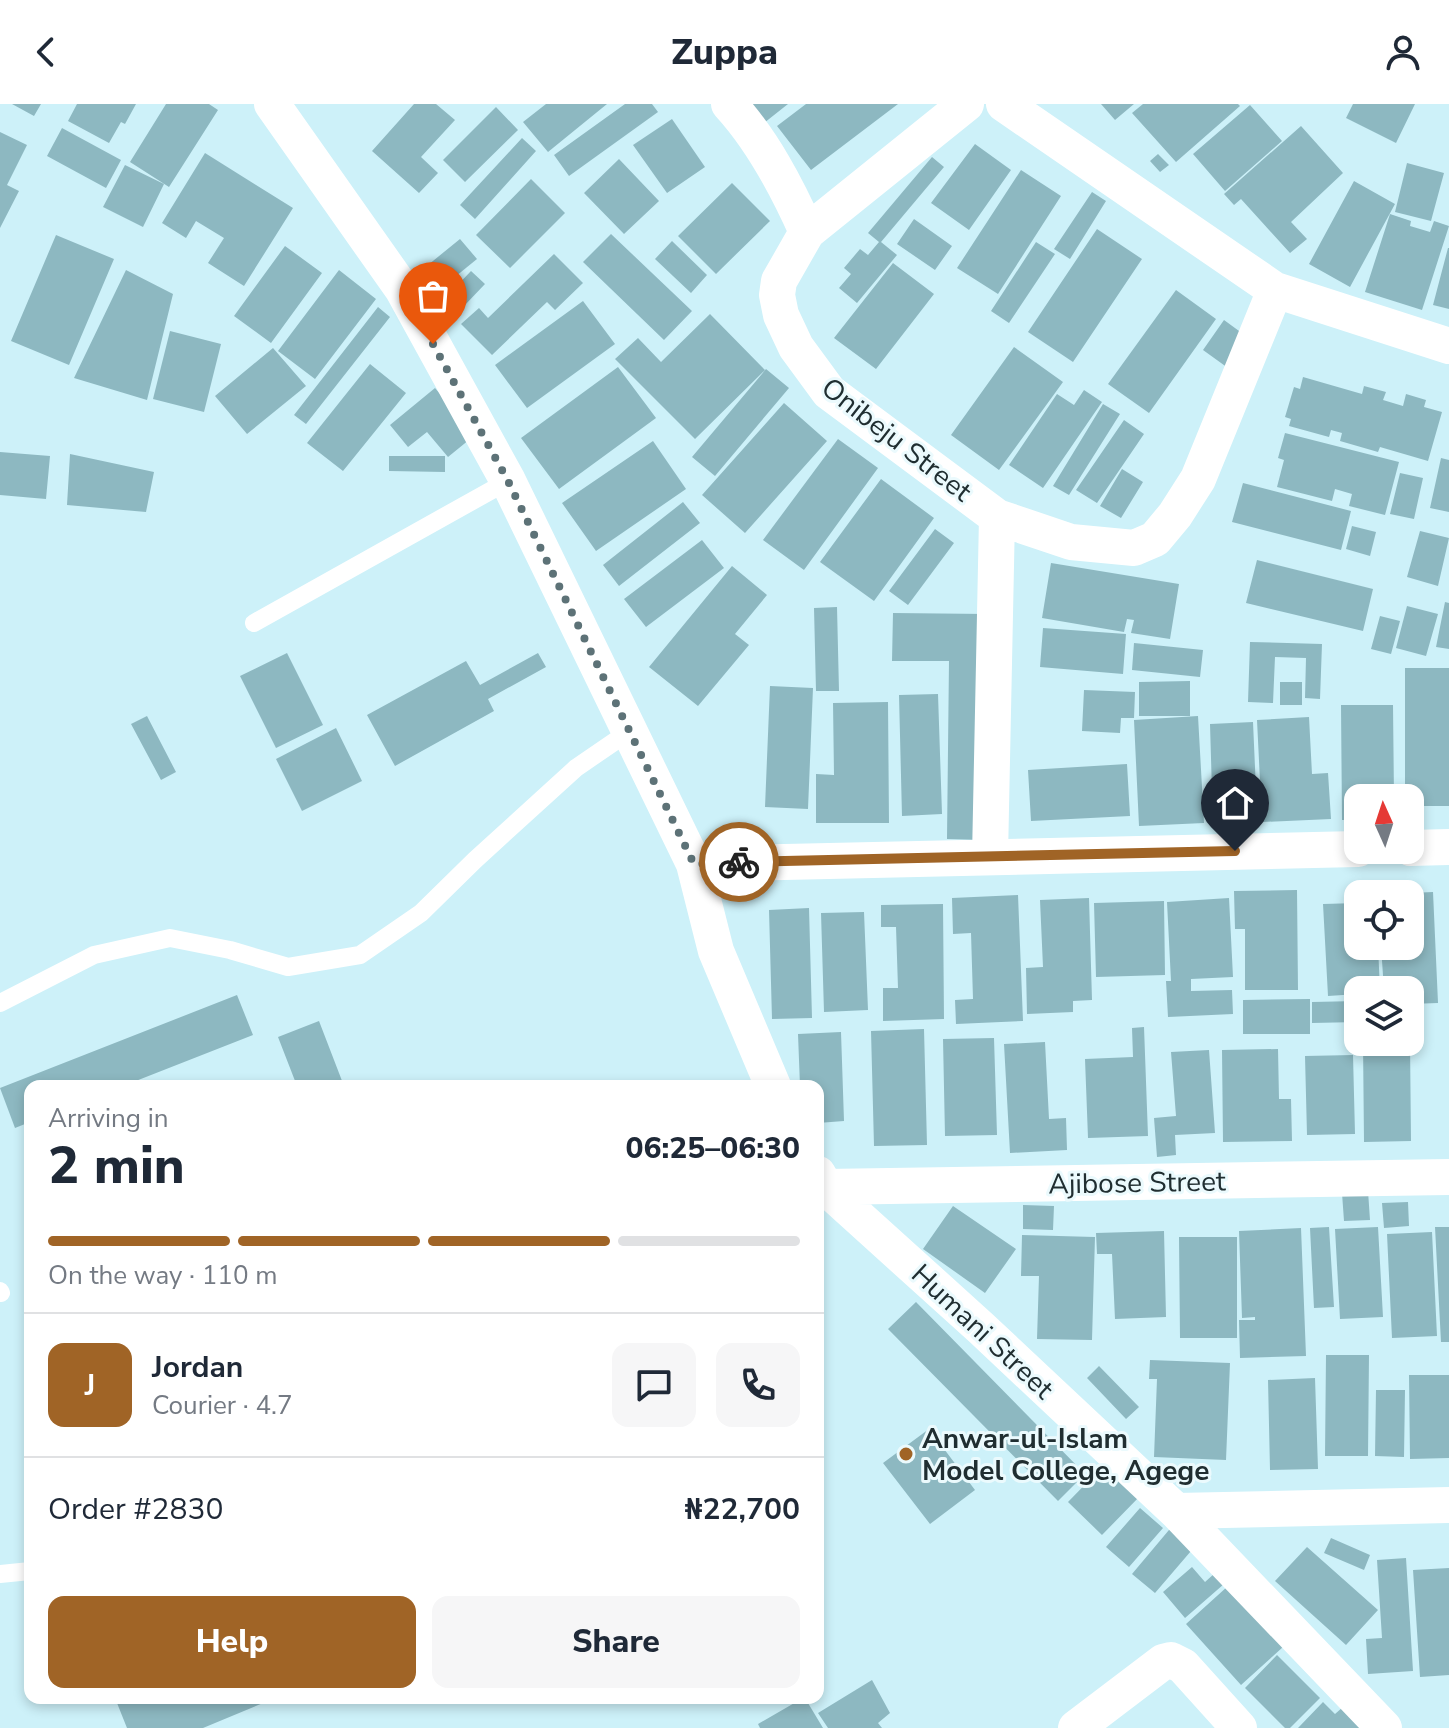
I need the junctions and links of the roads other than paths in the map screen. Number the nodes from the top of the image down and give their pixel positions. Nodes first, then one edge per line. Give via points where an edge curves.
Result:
1 (272, 104) edge
2 (729, 104) edge
3 (966, 104) edge
4 (1004, 104) edge
5 (807, 232) junction
6 (1275, 290) junction
7 (1449, 346) edge
8 (508, 481) junction
9 (997, 517) junction
10 (254, 623) dead end
11 (630, 731) junction
12 (1449, 847) edge
13 (1424, 848) edge
14 (1344, 849) edge
15 (990, 857) junction
16 (694, 864) junction
17 (0, 1003) edge
18 (770, 1080) edge
19 (1449, 1177) edge
20 (824, 1181) edge
21 (824, 1183) edge
22 (1449, 1505) edge
23 (1176, 1511) junction
24 (24, 1572) edge
25 (0, 1574) edge
26 (1076, 1728) edge
27 (1239, 1728) edge
28 (1384, 1728) edge

1 - 8 street via 403,290
2 - 5 street via 758,141
3 - 5 street
4 - 6 street
5 - 9 street, Onibeju Street via 779,281 777,295 796,347 829,392
6 - 7 street
6 - 9 street, Onibeju Street via 1198,479 1155,539 1134,548 1071,542
8 - 10 lane
8 - 11 street
9 - 15 street
11 - 16 street
11 - 17 lane via 576,768 421,913 360,955 288,967 170,938 94,955
12 - 13 street
14 - 15 street
15 - 16 street
16 - 18 street via 716,951
19 - 20 street, Ajibose Street
21 - 23 street, Humani Street
22 - 23 street
23 - 28 street, Humani Street
24 - 25 lane
26 - 27 street via 1171,1660 1183,1666

